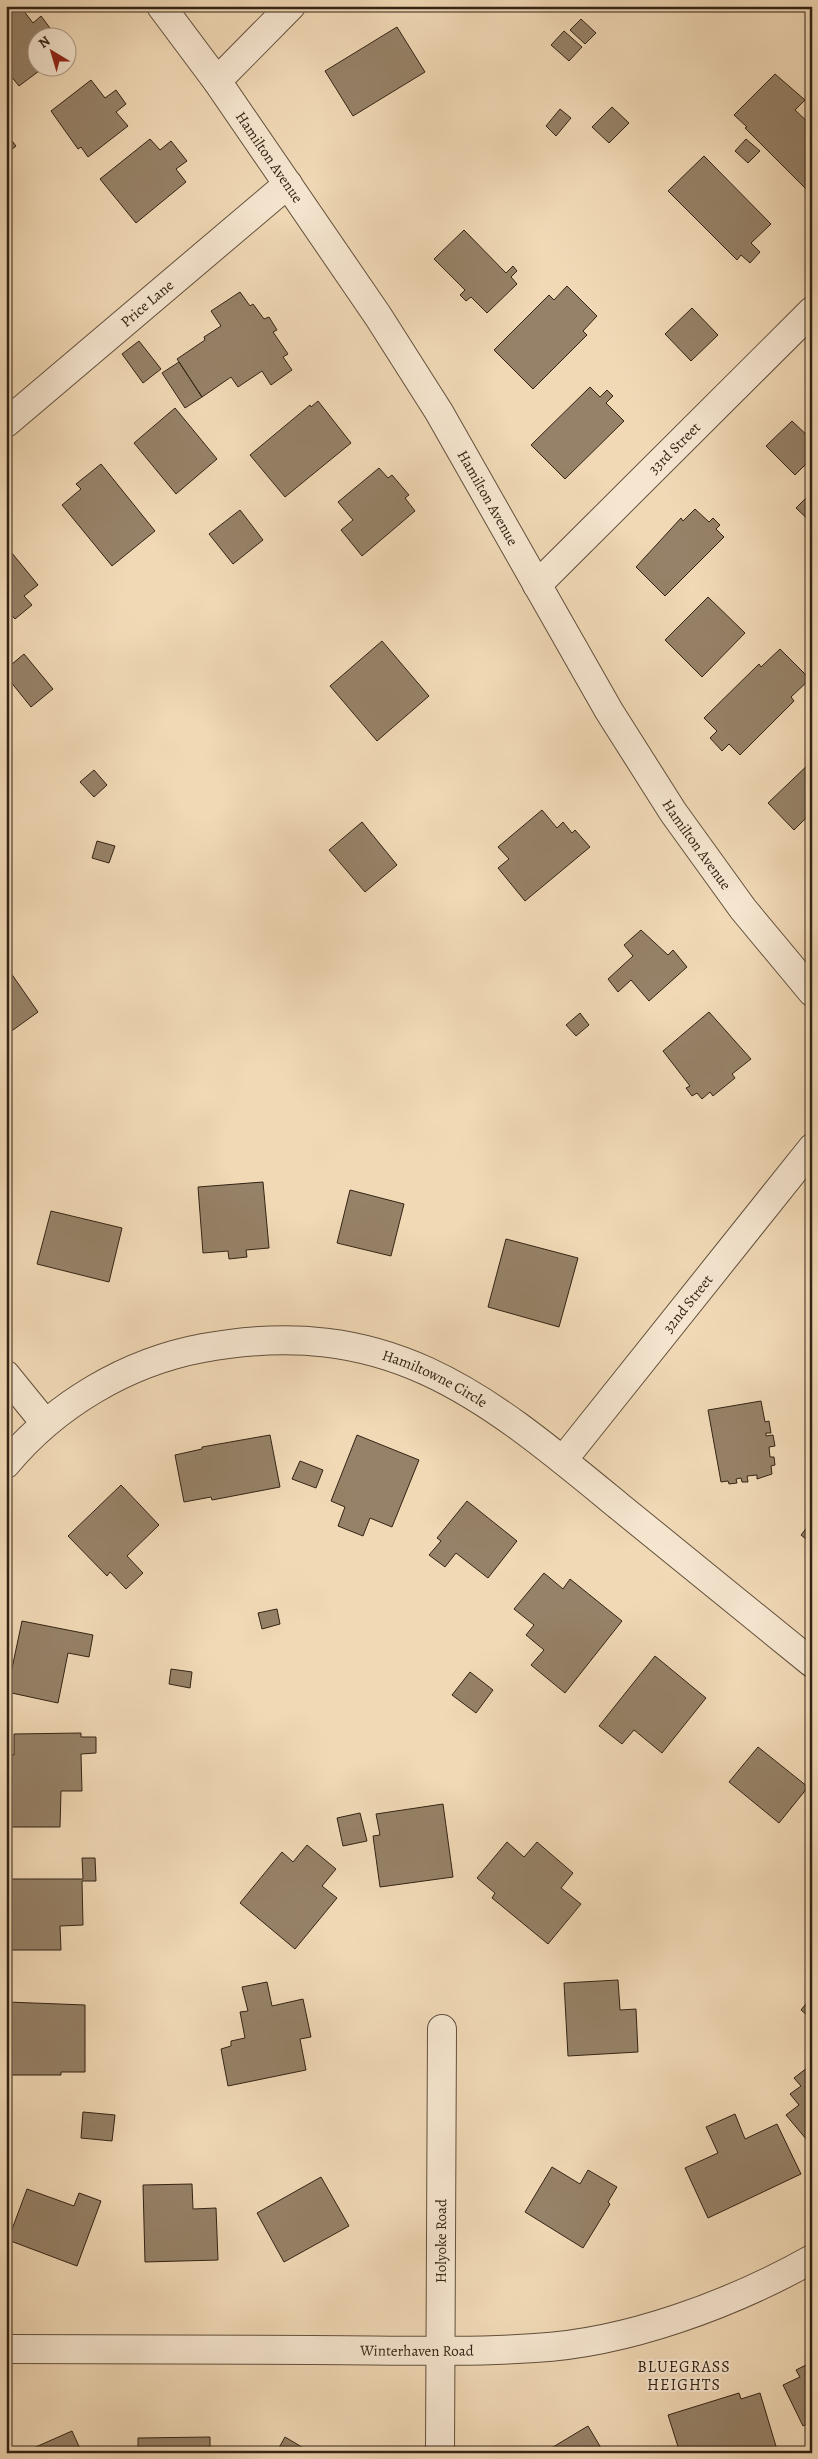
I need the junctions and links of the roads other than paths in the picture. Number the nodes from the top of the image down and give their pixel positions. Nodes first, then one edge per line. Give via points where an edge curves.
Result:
1 (161, 6) edge
2 (291, 6) edge
3 (217, 80) junction
4 (288, 184) junction
5 (812, 311) edge
6 (6, 423) edge
7 (537, 585) junction
8 (812, 992) edge
9 (812, 1148) edge
10 (6, 1375) edge
11 (45, 1423) junction
12 (563, 1460) junction
13 (6, 1464) edge
14 (812, 1663) edge
15 (442, 2029) dead end
16 (812, 2260) edge
17 (6, 2348) edge
18 (440, 2351) junction
19 (440, 2453) edge

1 - 3 street, Hamilton Avenue
2 - 3 street
3 - 4 street, Hamilton Avenue
4 - 6 street, Price Lane
4 - 7 street, Hamilton Avenue via 439,412
5 - 7 street, 33rd Street
7 - 8 street, Hamilton Avenue via 672,812 744,909
9 - 12 street, 32nd Street
10 - 11 street
11 - 12 street, Hamiltowne Circle via 96,1388 137,1367 184,1352 238,1342 322,1342 368,1350 447,1380 516,1423
11 - 13 street, Hamiltowne Circle
12 - 14 street, Hamiltowne Circle
15 - 18 street, Holyoke Road
16 - 18 street, Winterhaven Road via 738,2296 633,2331 536,2348
17 - 18 street, Winterhaven Road
18 - 19 street, Holyoke Road

